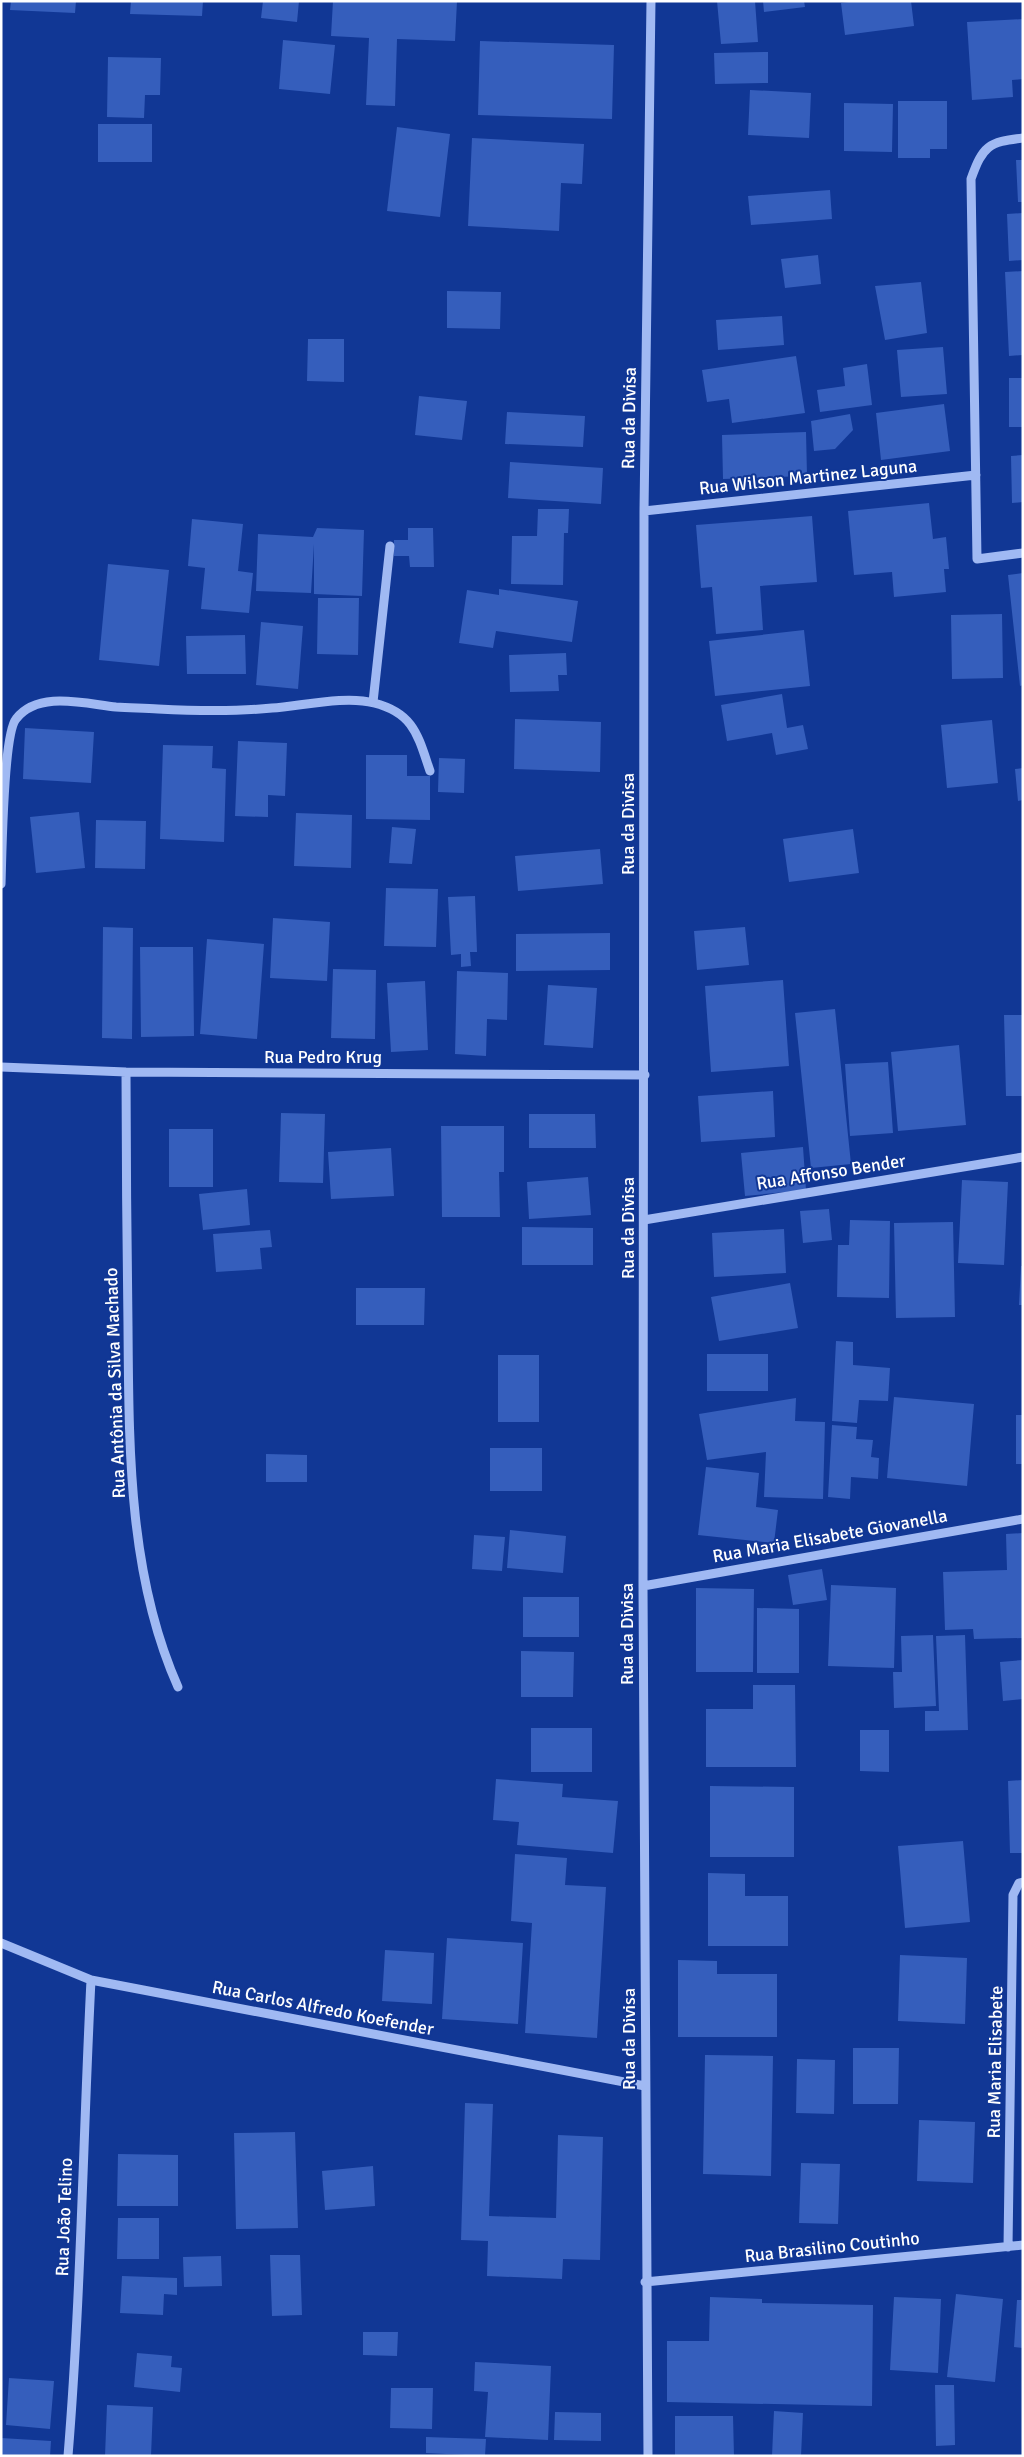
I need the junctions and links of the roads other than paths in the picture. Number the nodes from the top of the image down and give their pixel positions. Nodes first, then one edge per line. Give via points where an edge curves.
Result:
1 (651, 1) edge
2 (1023, 138) edge
3 (976, 474) junction
4 (644, 511) junction
5 (390, 546) dead end
6 (1023, 553) edge
7 (373, 702) junction
8 (430, 771) dead end
9 (1, 884) edge
10 (1, 1068) edge
11 (126, 1072) junction
12 (645, 1075) junction
13 (1023, 1157) edge
14 (644, 1220) junction
15 (1023, 1519) edge
16 (643, 1586) junction
17 (178, 1687) dead end
18 (1023, 1882) edge
19 (1, 1943) edge
20 (92, 1980) junction
21 (645, 2086) junction
22 (1023, 2245) edge
23 (1008, 2246) junction
24 (645, 2282) junction
25 (68, 2456) edge
26 (648, 2456) edge

1 - 4 street, Rua da Divisa
2 - 3 street via 1000,141 980,154 971,179
3 - 4 street, Rua Wilson Martinez Laguna
3 - 6 street via 977,559
4 - 12 street, Rua da Divisa
5 - 7 street
7 - 8 street via 406,717 418,736
7 - 9 street via 320,702 213,712 62,701 35,704 15,719 7,750
10 - 11 street, Rua Pedro Krug
11 - 12 street, Rua Pedro Krug
11 - 17 street, Rua Antônia da Silva Machado via 129,1418 135,1513 153,1618 163,1655
12 - 14 street, Rua da Divisa
13 - 14 street, Rua Affonso Bender
14 - 16 street, Rua da Divisa
15 - 16 street, Rua Maria Elisabete Giovanella
16 - 21 street, Rua da Divisa
18 - 23 street, Rua Maria Elisabete via 1013,1895
19 - 20 street, Rua Carlos Alfredo Koefender
20 - 21 street, Rua Carlos Alfredo Koefender
20 - 25 street, Rua João Telino via 75,2371
21 - 24 street, Rua da Divisa
22 - 23 street, Rua Brasilino Coutinho
23 - 24 street, Rua Brasilino Coutinho
24 - 26 street, Rua da Divisa

